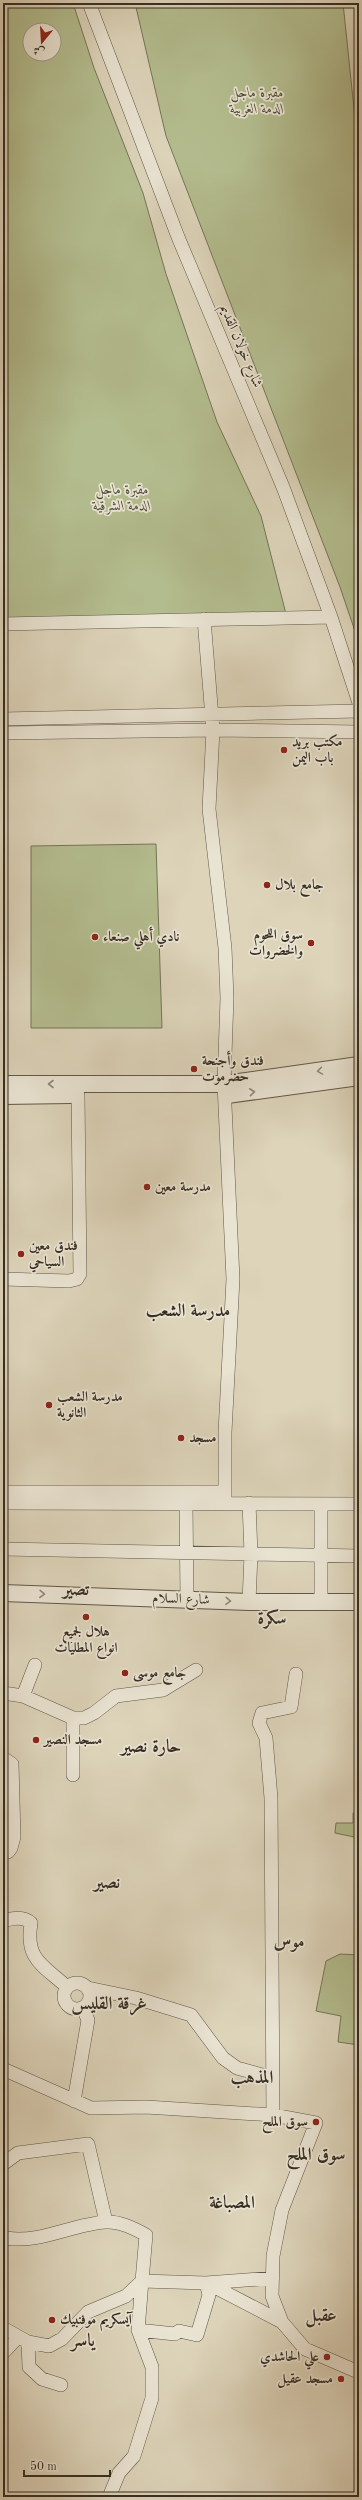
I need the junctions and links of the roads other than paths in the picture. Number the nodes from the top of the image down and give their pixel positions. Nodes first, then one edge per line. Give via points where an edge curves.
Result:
1 (89, 3) edge
2 (332, 617) junction
3 (204, 619) junction
4 (3, 624) edge
5 (359, 703) edge
6 (359, 711) edge
7 (210, 714) junction
8 (3, 720) edge
9 (212, 730) junction
10 (359, 732) edge
11 (3, 733) edge
12 (359, 1065) edge
13 (359, 1077) edge
14 (3, 1084) edge
15 (224, 1089) junction
16 (78, 1095) junction
17 (3, 1096) edge
18 (3, 1279) edge
19 (3, 1492) edge
20 (225, 1498) junction
21 (3, 1503) edge
22 (249, 1503) junction
23 (186, 1504) junction
24 (321, 1504) junction
25 (359, 1504) edge
26 (3, 1549) edge
27 (188, 1551) junction
28 (251, 1554) junction
29 (322, 1555) junction
30 (359, 1556) edge
31 (3, 1593) edge
32 (187, 1598) junction
33 (249, 1602) junction
34 (321, 1602) junction
35 (359, 1602) edge
36 (35, 1665) dead end
37 (196, 1670) dead end
38 (296, 1674) dead end
39 (3, 1693) edge
40 (23, 1696) junction
41 (73, 1718) junction
42 (3, 1758) edge
43 (73, 1775) dead end
44 (3, 1853) edge
45 (3, 1921) edge
46 (67, 1987) junction
47 (88, 1988) junction
48 (83, 2008) junction
49 (3, 2069) edge
50 (273, 2078) junction
51 (74, 2101) junction
52 (273, 2115) junction
53 (3, 2164) edge
54 (106, 2222) junction
55 (6, 2238) dead end
56 (272, 2278) junction
57 (142, 2281) junction
58 (206, 2283) junction
59 (282, 2322) junction
60 (3, 2328) edge
61 (138, 2330) junction
62 (23, 2339) junction
63 (3, 2353) edge
64 (356, 2370) dead end
65 (61, 2385) dead end
66 (109, 2497) edge

1 - 2 street, شارع خولان القديم via 178,237 283,487
2 - 3 street
2 - 5 street, شارع خولان القديم
3 - 4 street
3 - 7 street
6 - 7 street
7 - 8 street
7 - 9 street
9 - 10 street
9 - 11 street
9 - 15 street via 209,809 225,948 227,998
12 -> 15 street
15 -> 13 street
15 -> 14 street
15 - 16 street
15 - 20 street via 233,1279
16 - 17 street
16 - 18 street via 80,1274 77,1279 69,1281
19 - 20 street
20 - 22 street
20 - 23 street
21 - 23 street
22 - 24 street
22 - 28 street
23 - 27 street
24 - 25 street
24 - 29 street
26 - 27 street
27 - 28 street
27 - 32 street
28 - 29 street
28 - 33 street
29 - 30 street
29 - 34 street
31 -> 32 street, شارع السلام
32 -> 33 street, شارع السلام
33 - 34 street, شارع السلام
34 - 35 street, شارع السلام
36 - 40 street
37 - 41 street via 162,1690 116,1696 94,1713 84,1718
38 - 50 street via 291,1707 262,1713 259,1723 266,1738 272,1798
39 - 40 street
40 - 41 street
41 - 43 street
42 - 44 street via 12,1764 14,1837 11,1848
45 - 46 street via 13,1918 28,1919 32,1922 29,1936 32,1955 44,1969
46 - 47 street via 75,1983
46 - 48 street via 64,1996 66,2004 74,2009
47 - 48 street via 90,1996
47 - 50 street via 136,1998 191,2015 222,2058 237,2068
48 - 51 street via 88,2020
49 - 51 street
50 - 52 street
51 - 52 street via 91,2108 146,2108
52 - 56 street via 316,2123 282,2210 273,2256
53 - 54 street via 18,2153 88,2144
54 - 55 street via 48,2236
54 - 57 street via 132,2226 146,2235
56 - 58 street
56 - 59 street via 272,2296
57 - 58 street
57 - 61 street
57 - 62 street via 126,2296 88,2312 62,2339 49,2346
58 - 59 street
58 - 61 street via 209,2295 197,2336 179,2332 175,2334
59 - 64 street via 305,2349
60 - 62 street
61 - 66 street via 152,2367 152,2398 134,2456 119,2473
62 - 63 street
62 - 65 street via 29,2367 42,2379

